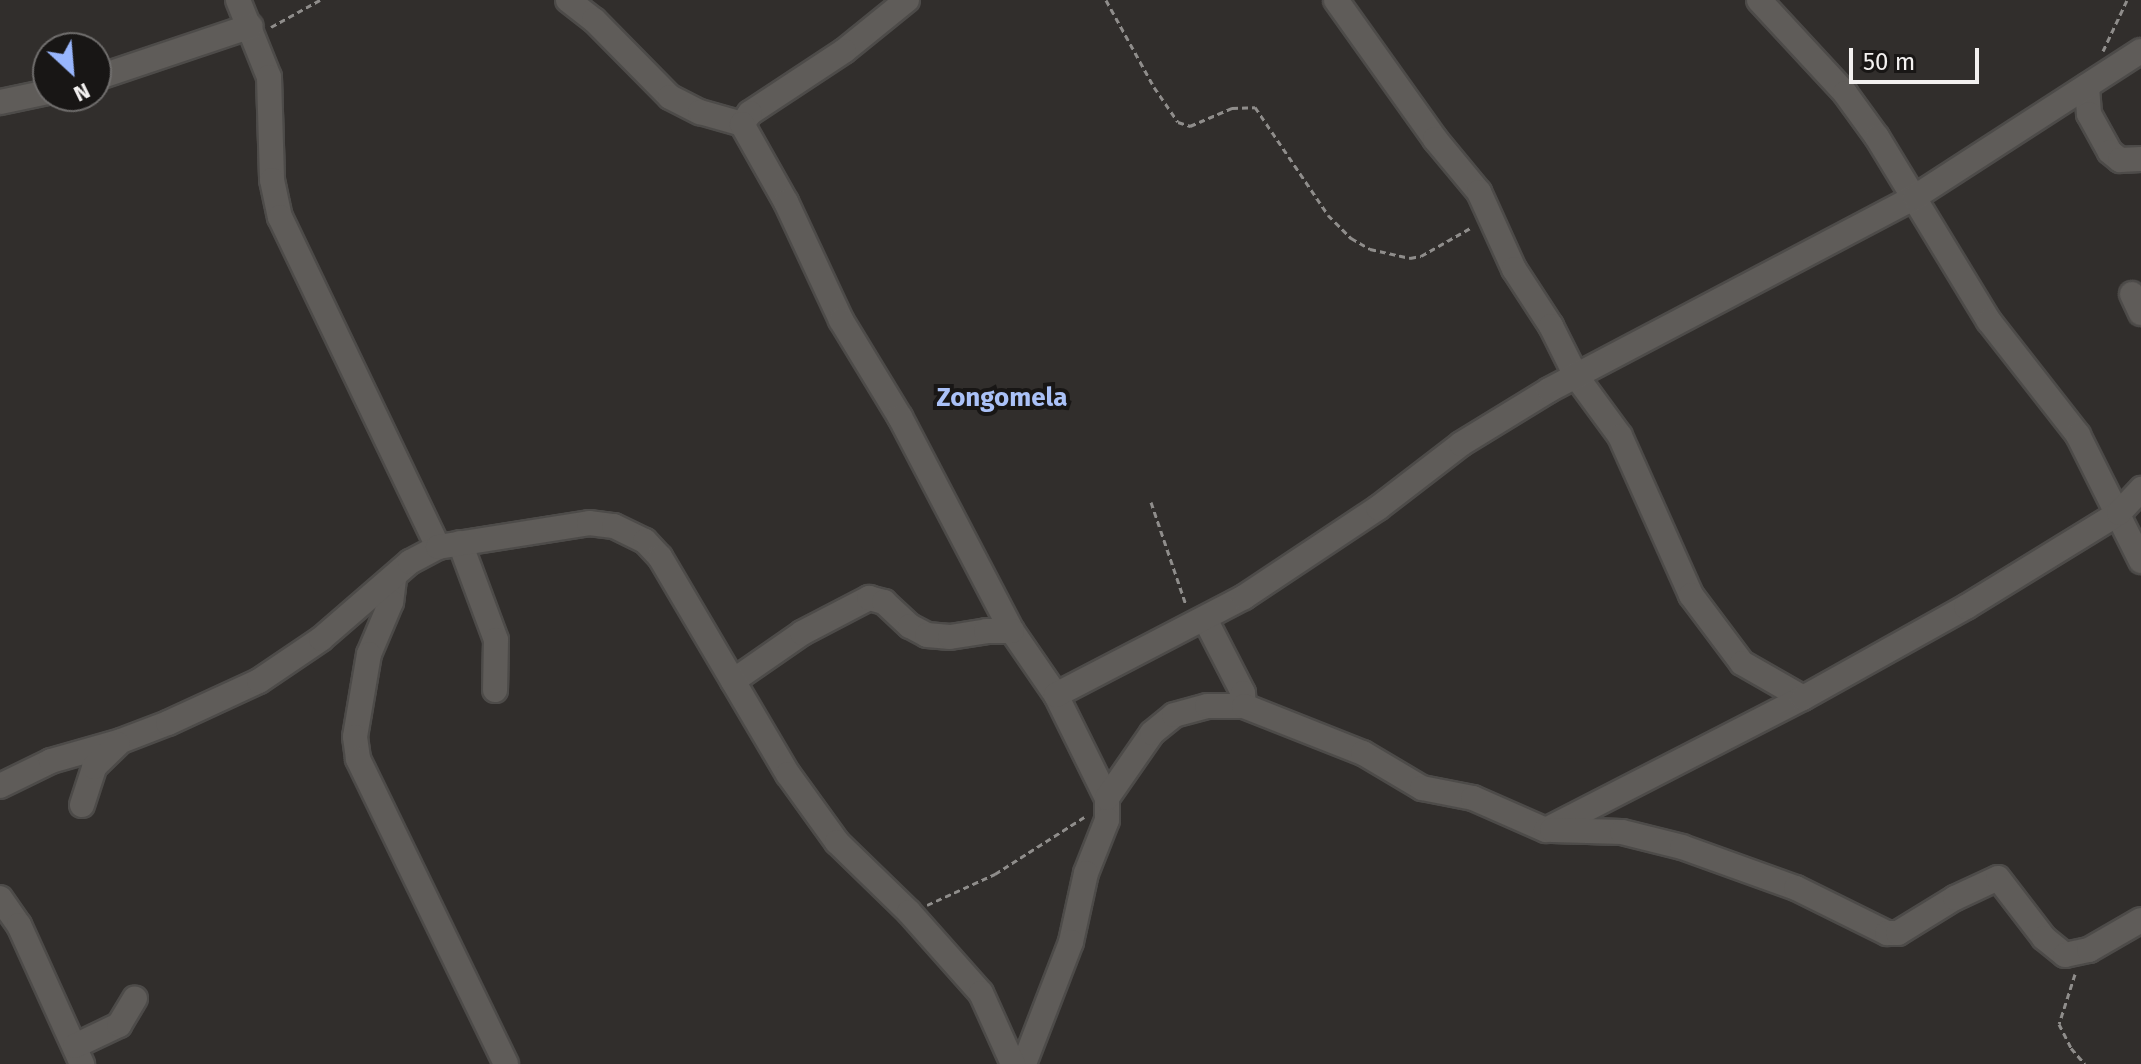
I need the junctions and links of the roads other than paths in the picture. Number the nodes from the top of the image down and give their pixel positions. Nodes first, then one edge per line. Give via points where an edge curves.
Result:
1 (238, 0) edge
2 (568, 0) edge
3 (907, 0) edge
4 (1336, 0) edge
5 (1759, 0) edge
6 (253, 32) junction
7 (2141, 51) edge
8 (112, 73) edge
9 (2087, 86) junction
10 (32, 95) edge
11 (0, 102) edge
12 (742, 124) junction
13 (2141, 159) edge
14 (1915, 197) junction
15 (1576, 376) junction
16 (2141, 489) edge
17 (2119, 513) junction
18 (449, 545) junction
19 (2141, 561) edge
20 (394, 579) junction
21 (1199, 621) junction
22 (1012, 631) junction
23 (733, 681) junction
24 (495, 690) dead end
25 (1056, 695) junction
26 (1803, 698) junction
27 (1244, 706) junction
28 (121, 741) junction
29 (0, 786) edge
30 (1107, 802) junction
31 (82, 805) dead end
32 (1546, 830) junction
33 (0, 898) edge
34 (2141, 920) edge
35 (135, 998) dead end
36 (78, 1055) edge
37 (506, 1064) edge
38 (1013, 1064) edge
39 (1024, 1064) edge

1 - 6 street
2 - 12 street via 670,97
3 - 12 street
4 - 15 street via 1476,188 1514,269
5 - 14 street via 1845,93
6 - 8 street
6 - 18 street via 269,77 272,180 280,217
7 - 9 street
9 - 13 street via 2089,114 2110,152 2120,160
9 - 14 street
10 - 11 street
12 - 22 street via 786,202 841,320 900,417
14 - 15 street
14 - 17 street via 1989,321 2078,435
15 - 21 street via 1461,444 1297,564
15 - 26 street via 1620,436 1679,573 1711,624 1742,663
16 - 17 street
17 - 19 street
17 - 26 street
18 - 20 street via 410,562
18 - 23 street via 589,523 631,533 660,557
18 - 24 street via 496,640
20 - 28 street via 286,665
20 - 37 street via 391,602 369,654 355,737 358,759
21 - 25 street
21 - 27 street via 1243,693
22 - 23 street via 927,635 884,602 869,598 802,633
22 - 25 street
23 - 38 street via 788,774 837,842 909,912 986,999
25 - 30 street
26 - 32 street
27 - 30 street via 1207,706 1174,715 1152,733
27 - 32 street via 1363,753 1422,788 1473,798
28 - 29 street via 51,761
28 - 31 street via 94,767
30 - 39 street via 1106,825 1086,873 1071,942
32 - 34 street via 1622,832 1682,847 1796,888 1887,933 1898,933 1998,878 2053,948 2065,955 2081,953
33 - 36 street via 19,925
35 - 36 street via 119,1025

